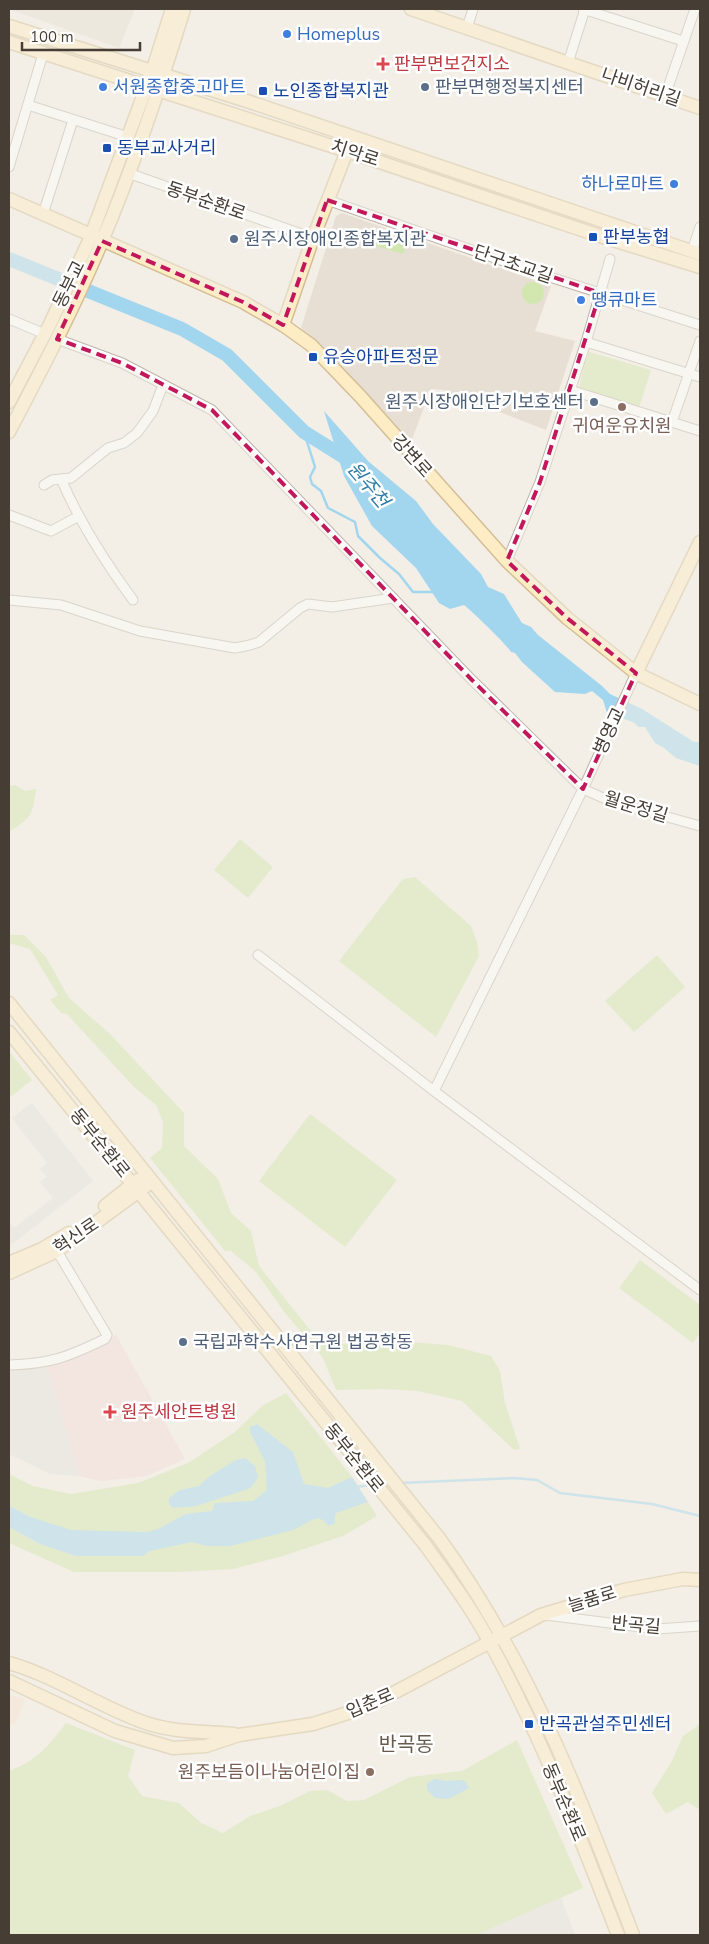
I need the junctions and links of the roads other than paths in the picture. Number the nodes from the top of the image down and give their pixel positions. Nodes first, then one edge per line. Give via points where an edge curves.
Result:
1 (172, 9) edge
2 (184, 9) edge
3 (411, 9) edge
4 (473, 9) edge
5 (584, 9) edge
6 (695, 9) edge
7 (9, 26) edge
8 (466, 28) junction
9 (683, 41) junction
10 (9, 42) edge
11 (43, 54) junction
12 (568, 63) junction
13 (158, 74) junction
14 (153, 87) junction
15 (665, 96) junction
16 (28, 105) junction
17 (700, 108) edge
18 (73, 120) junction
19 (128, 137) junction
20 (347, 151) junction
21 (9, 166) edge
22 (128, 173) junction
23 (9, 199) edge
24 (327, 200) junction
25 (43, 214) junction
26 (700, 227) edge
27 (314, 238) junction
28 (96, 241) junction
29 (610, 259) dead end
30 (695, 259) edge
31 (600, 293) junction
32 (9, 319) edge
33 (700, 324) edge
34 (284, 325) junction
35 (47, 330) junction
36 (59, 335) junction
37 (700, 341) edge
38 (586, 342) junction
39 (689, 373) junction
40 (700, 377) edge
41 (163, 385) junction
42 (570, 390) junction
43 (9, 402) edge
44 (672, 422) junction
45 (700, 431) edge
46 (9, 432) edge
47 (61, 479) junction
48 (44, 485) dead end
49 (9, 515) edge
50 (79, 516) junction
51 (700, 542) edge
52 (507, 562) junction
53 (392, 598) junction
54 (9, 600) edge
55 (133, 600) dead end
56 (634, 678) junction
57 (700, 704) edge
58 (586, 779) joint
59 (583, 789) junction
60 (700, 826) edge
61 (258, 955) dead end
62 (9, 1003) edge
63 (9, 1032) edge
64 (434, 1091) junction
65 (149, 1178) junction
66 (136, 1187) junction
67 (56, 1251) junction
68 (9, 1263) edge
69 (9, 1273) edge
70 (700, 1290) edge
71 (9, 1365) edge
72 (700, 1580) edge
73 (541, 1615) junction
74 (700, 1626) edge
75 (502, 1635) junction
76 (490, 1641) junction
77 (9, 1663) edge
78 (9, 1681) edge
79 (239, 1735) junction
80 (594, 1833) junction
81 (580, 1839) junction
82 (618, 1935) edge
83 (633, 1935) edge

1 - 13 street
2 - 13 street
3 - 8 street, 나비허리길
4 - 8 street
5 - 9 street
5 - 12 street
6 - 9 street
7 - 13 street, 치악로
8 - 12 street, 나비허리길
9 - 15 street
10 - 11 street, 치악로
11 - 14 street, 치악로
11 - 16 street
12 - 15 street, 나비허리길
13 - 14 street
13 - 30 street, 치악로 via 233,97
14 - 19 street
14 - 20 street, 치악로
14 - 22 street
15 - 17 street, 나비허리길
16 - 18 street
16 - 21 street
18 - 19 street
18 - 25 street
19 - 28 street
20 - 24 street
20 - 30 street, 치악로 via 592,233
22 - 27 street, 동부순환로
22 - 28 street
23 - 25 street, 강변로
24 - 27 street
24 - 31 street, 단구초교길
25 - 28 street, 강변로
26 - 30 street
27 - 34 street
28 - 34 street, 강변로 via 243,302
28 - 35 street, 동부교
28 - 36 street, 동부교
29 - 31 street
31 - 33 street, 단구초교길
31 - 38 street
32 - 35 street
34 - 52 street, 강변로 via 311,345 354,389
35 - 36 street
35 - 43 street
36 - 41 street
36 - 46 street
37 - 39 street
38 - 39 street
38 - 42 street
39 - 40 street
39 - 44 street
41 - 47 street via 153,411 137,433 124,443 108,448 71,478
41 - 53 street via 212,410
42 - 44 street
42 - 52 street via 540,482
44 - 45 street
47 - 48 street
47 - 50 street
49 - 50 street via 52,531
50 - 55 street via 100,554
51 - 56 street
52 - 56 street, 강변로
53 - 54 street via 332,607 308,604 259,642 235,648 140,631 61,605
53 - 59 street
56 - 57 street, 강변로
56 - 58 street, 병영교
58 - 59 street, 월운정길
59 - 60 street, 월운정길
59 - 64 street
61 - 64 street
62 - 65 street, 동부순환로
63 - 66 street, 동부순환로
64 - 70 street
65 - 66 street
65 - 75 street, 동부순환로 via 438,1538
66 - 67 street, 혁신로
66 - 68 street, 혁신로 via 73,1231
66 - 76 street, 동부순환로 via 426,1546
67 - 69 street, 혁신로
67 - 71 street via 107,1335 105,1339 69,1356 36,1364
72 - 73 street, 늘품로 via 624,1590
73 - 74 street, 반곡길 via 657,1628
73 - 75 street, 늘품로
75 - 76 street, 늘품로
75 - 80 street, 동부순환로 via 547,1722
76 - 79 street, 입춘로 via 367,1707 312,1724
76 - 81 street, 동부순환로 via 533,1728
77 - 79 street, 입춘로 via 143,1723 178,1732
78 - 79 street, 입춘로 via 115,1731 173,1748 206,1746
80 - 81 street
80 - 83 street, 동부순환로
81 - 82 street, 동부순환로

